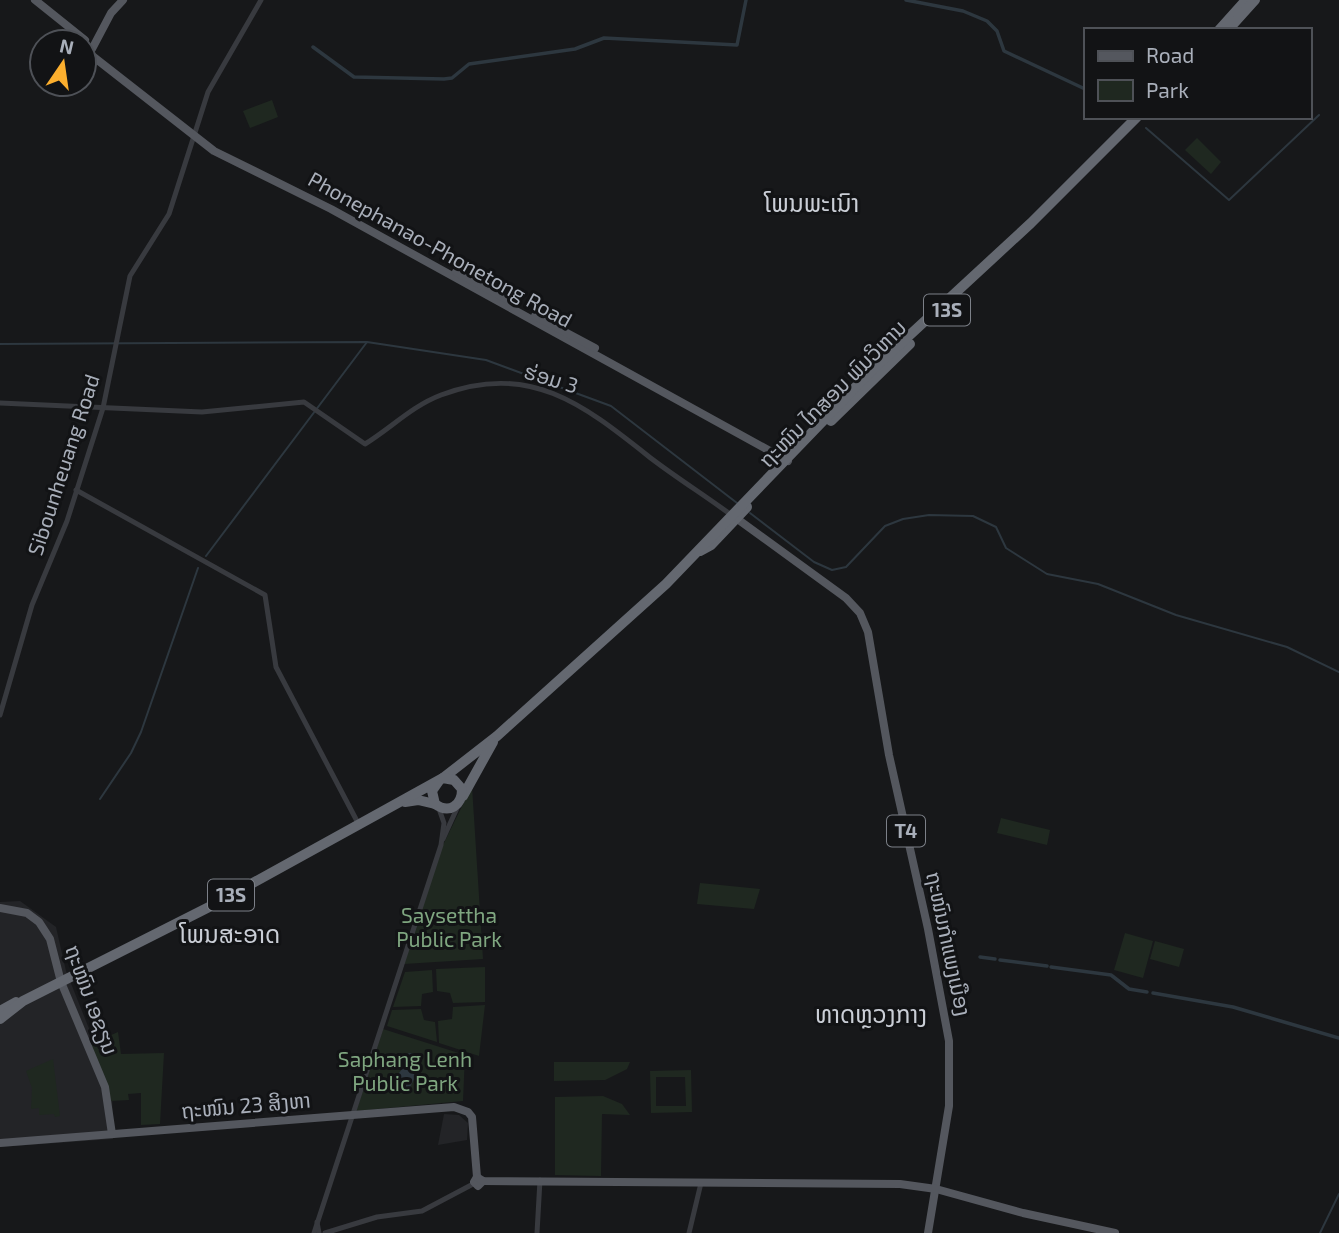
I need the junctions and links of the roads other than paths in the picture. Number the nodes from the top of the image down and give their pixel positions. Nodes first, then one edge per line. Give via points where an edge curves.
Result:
1 (29, 0) edge
2 (35, 0) edge
3 (117, 0) edge
4 (123, 0) edge
5 (261, 0) edge
6 (1246, 0) edge
7 (1255, 0) edge
8 (101, 25) junction
9 (65, 28) edge
10 (67, 28) edge
11 (1221, 28) edge
12 (1230, 28) edge
13 (98, 29) edge
14 (98, 54) edge
15 (1135, 119) edge
16 (1143, 119) edge
17 (194, 132) junction
18 (0, 404) edge
19 (103, 408) junction
20 (789, 458) junction
21 (76, 490) junction
22 (738, 515) junction
23 (728, 528) junction
24 (752, 530) junction
25 (698, 552) junction
26 (0, 715) edge
27 (497, 736) junction
28 (441, 780) junction
29 (460, 801) junction
30 (399, 802) junction
31 (437, 805) junction
32 (358, 823) junction
33 (440, 845) junction
34 (0, 908) edge
35 (61, 980) junction
36 (0, 1011) edge
37 (0, 1019) edge
38 (352, 1114) junction
39 (112, 1134) junction
40 (0, 1143) edge
41 (478, 1180) junction
42 (540, 1180) junction
43 (701, 1183) junction
44 (918, 1186) junction
45 (936, 1189) junction
46 (933, 1205) junction
47 (314, 1233) edge
48 (325, 1233) edge
49 (537, 1233) edge
50 (689, 1233) edge
51 (928, 1233) edge
52 (1115, 1233) edge

1 - 9 main road
2 - 10 main road
3 - 8 main road
4 - 8 main road
5 - 17 street, Sibounheuang Road via 208,92
6 - 11 highway
7 - 12 highway
8 - 13 main road
14 - 17 main road, Phonephanao-Phonetong Road
15 - 20 highway, ຖະໜົນ ໄກສອນ ພົມວິຫານ / 13S
16 - 20 highway, ຖະໜົນ ໄກສອນ ພົມວິຫານ / 13S
17 - 19 street, Sibounheuang Road via 169,214 133,267
17 - 20 main road, Phonephanao-Phonetong Road via 224,156 520,310
18 - 19 street
19 - 21 street, Sibounheuang Road
19 - 22 street, ຮ່ອມ 3 via 202,412 304,402 365,444 406,414 451,392 502,383 544,389 582,405 683,482
20 - 22 highway, ຖະໜົນ ໄກສອນ ພົມວິຫານ / 13S
21 - 26 street, Sibounheuang Road via 32,606
21 - 32 street via 265,595 276,667
22 - 23 highway, ຖະໜົນ ໄກສອນ ພົມວິຫານ / 13S
22 - 24 main road, ຖະໜົນກຳແພງເມືອງ / T4
22 - 25 highway, ຖະໜົນ ໄກສອນ ພົມວິຫານ / 13S
23 - 24 main road
23 - 25 highway, ຖະໜົນ ໄກສອນ ພົມວິຫານ / 13S
24 - 45 main road, ຖະໜົນກຳແພງເມືອງ / T4 via 852,603 868,632 949,1041 950,1098
25 - 27 highway, ຖະໜົນ ໄກສອນ ພົມວິຫານ / 13S
27 - 28 highway, ຖະໜົນ ໄກສອນ ພົມວິຫານ / 13S
27 - 29 highway, ຖະໜົນ ໄກສອນ ພົມວິຫານ / 13S
28 - 29 highway via 459,783
28 - 30 highway, ຖະໜົນ ໄກສອນ ພົມວິຫານ / 13S
28 - 31 highway via 432,791
29 - 31 highway, 13S via 450,809
29 - 33 street
30 - 31 highway, ຖະໜົນ ໄກສອນ ພົມວິຫານ / 13S
30 - 32 highway, ຖະໜົນ ໄກສອນ ພົມວິຫານ / 13S
30 - 35 highway, ຖະໜົນ ໄກສອນ ພົມວິຫານ / 13S via 213,905
31 - 33 street via 444,823
32 - 35 highway, ຖະໜົນ ໄກສອນ ພົມວິຫານ / 13S
33 - 38 street
34 - 35 main road, ຖະໜົນ ເອຊຽນ via 27,913 39,922 50,939
35 - 36 highway, ຖະໜົນ ໄກສອນ ພົມວິຫານ / 13S
35 - 37 highway, ຖະໜົນ ໄກສອນ ພົມວິຫານ / 13S
35 - 39 main road, ຖະໜົນ ເອຊຽນ via 105,1087
38 - 39 main road, ຖະໜົນ 23 ສິງຫາ
38 - 41 main road, ຖະໜົນ 23 ສິງຫາ via 439,1107 468,1112 474,1126
38 - 47 street
39 - 40 main road, ຖະໜົນ 23 ສິງຫາ
41 - 42 main road
41 - 48 street via 422,1211 370,1219
42 - 43 main road
42 - 49 street
43 - 44 main road
43 - 50 street
44 - 45 main road
44 - 46 main road
45 - 46 main road, ຖະໜົນກຳແພງເມືອງ / T4
45 - 52 main road
46 - 51 main road, ຖະໜົນກຳແພງເມືອງ / T4

